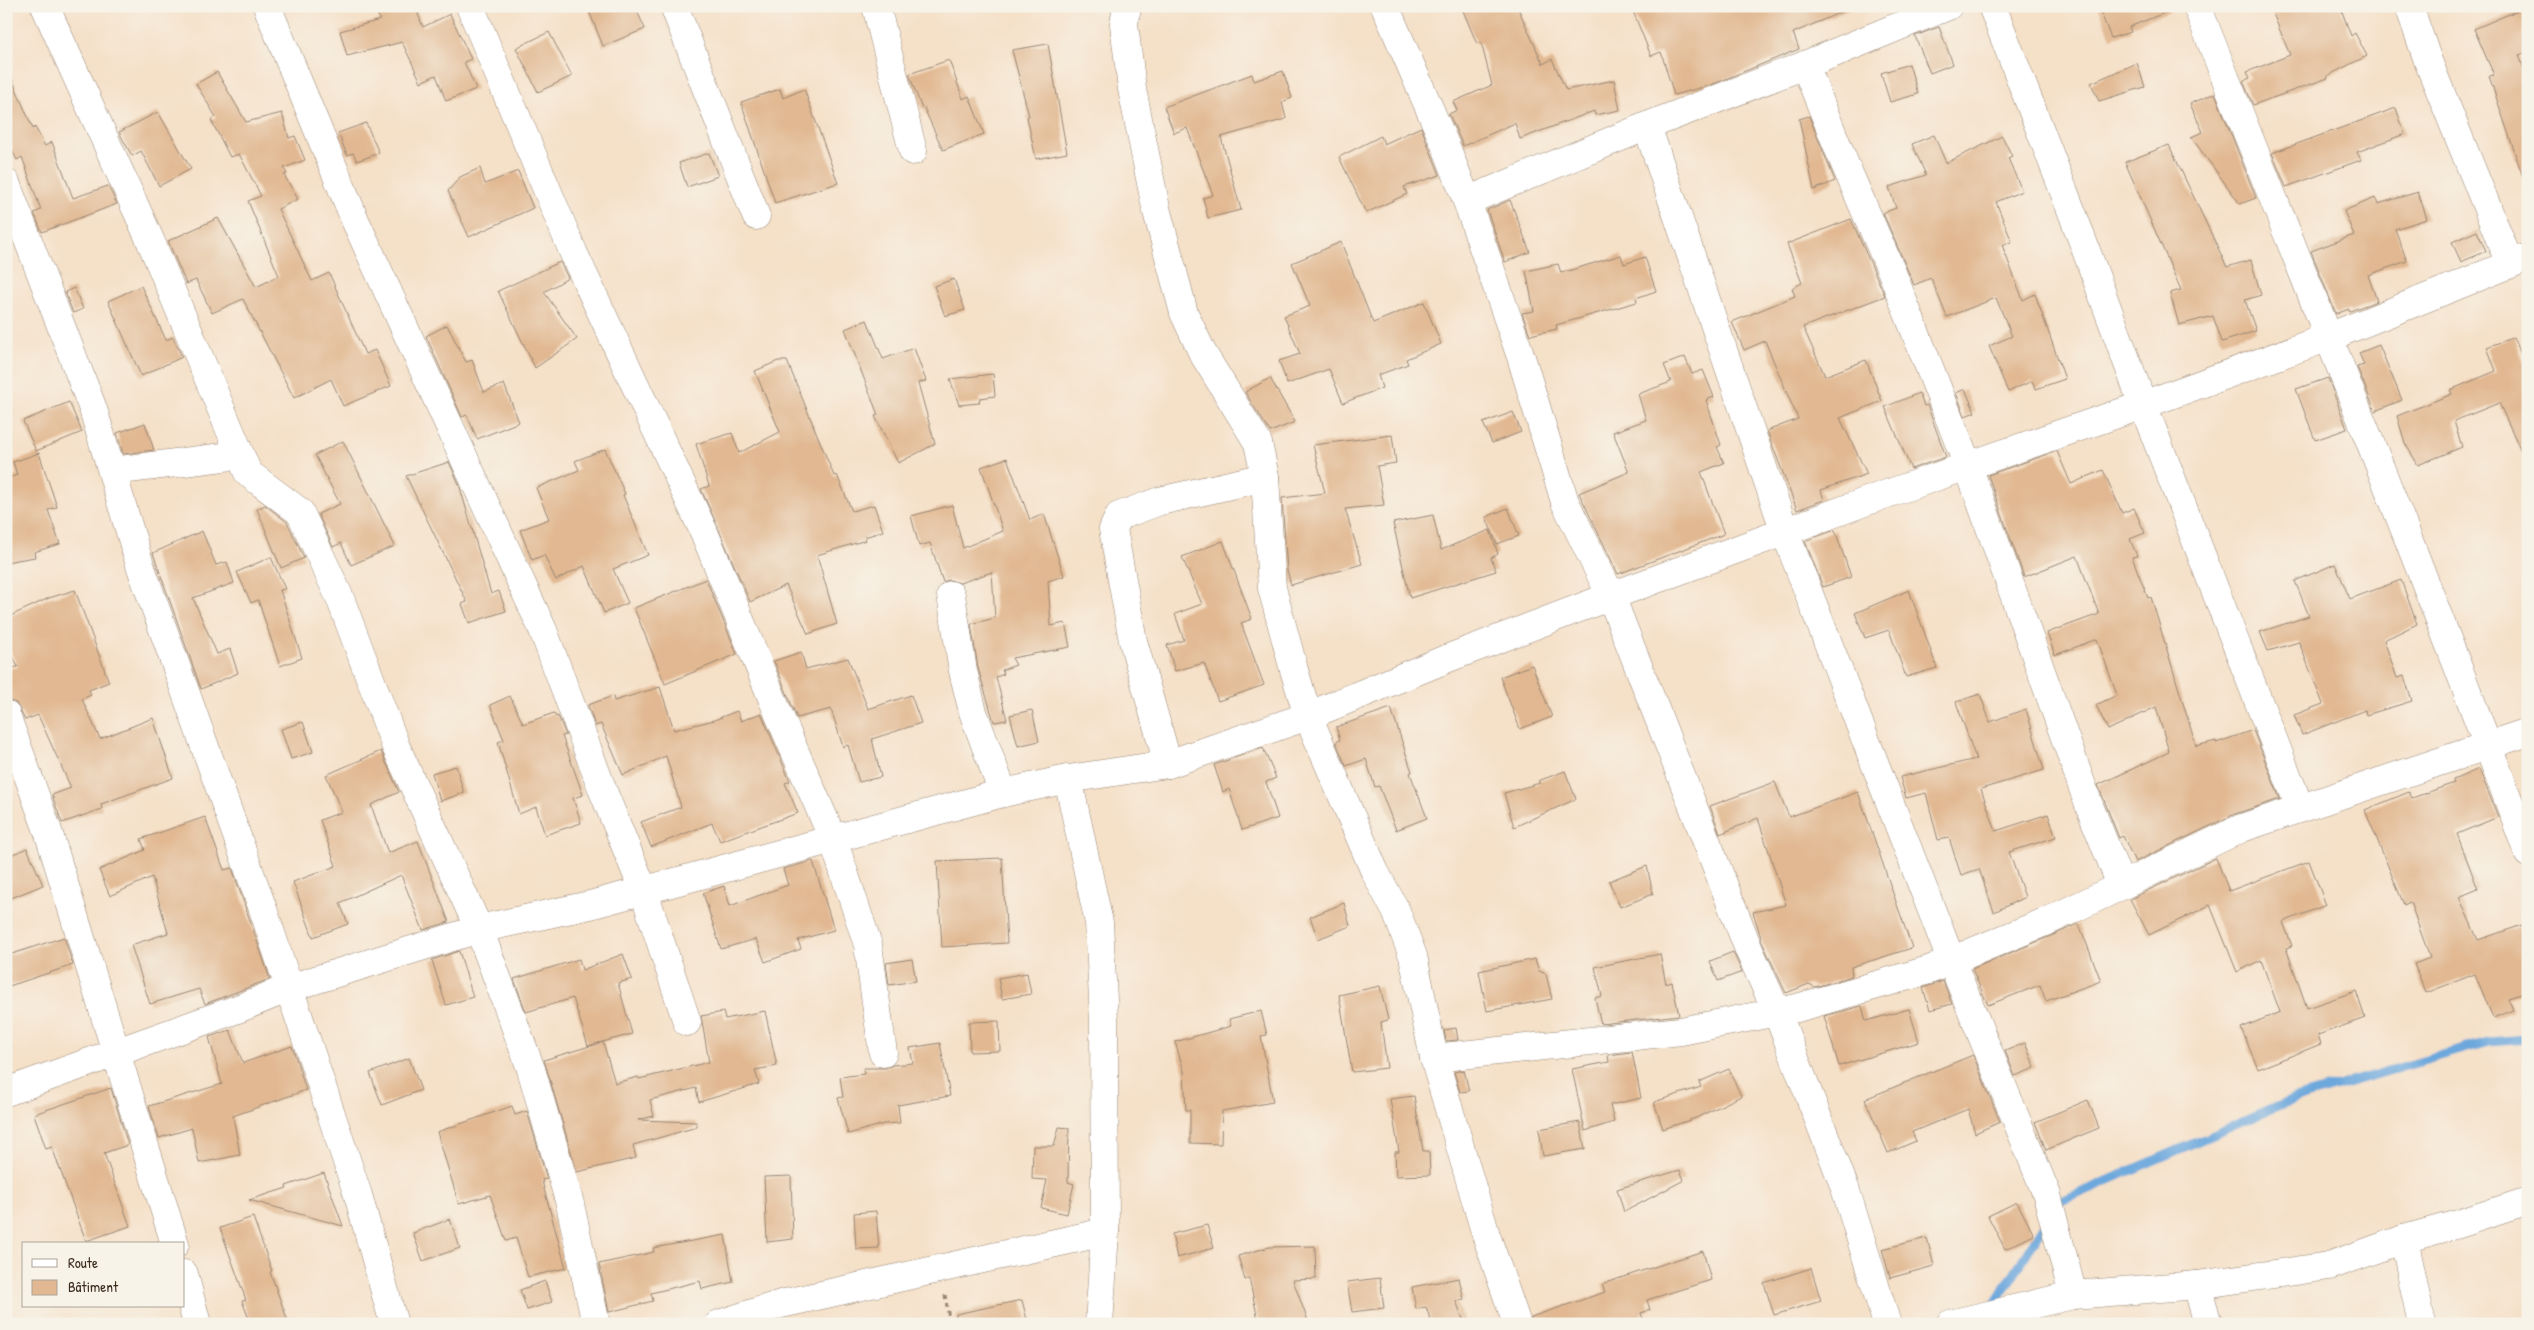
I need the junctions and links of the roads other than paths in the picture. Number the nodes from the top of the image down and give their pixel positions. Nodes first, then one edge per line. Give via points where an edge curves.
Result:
1 (45, 6) edge
2 (267, 6) edge
3 (470, 6) edge
4 (674, 6) edge
5 (876, 6) edge
6 (1127, 6) edge
7 (1385, 6) edge
8 (1948, 6) edge
9 (1992, 6) edge
10 (2198, 6) edge
11 (2409, 6) edge
12 (1805, 65) junction
13 (1647, 126) junction
14 (914, 151) dead end
15 (6, 183) edge
16 (1467, 201) junction
17 (756, 216) dead end
18 (2519, 260) edge
19 (2329, 337) junction
20 (2143, 405) junction
21 (239, 455) junction
22 (1968, 466) junction
23 (113, 471) junction
24 (1265, 477) junction
25 (1785, 532) junction
26 (951, 595) dead end
27 (1611, 596) junction
28 (6, 715) edge
29 (1308, 716) junction
30 (2528, 732) edge
31 (2488, 746) junction
32 (1168, 764) junction
33 (1068, 779) junction
34 (1003, 793) junction
35 (2300, 808) junction
36 (833, 839) junction
37 (2528, 853) edge
38 (2121, 885) junction
39 (643, 890) junction
40 (479, 929) junction
41 (1951, 960) junction
42 (289, 988) junction
43 (1777, 1012) junction
44 (687, 1022) dead end
45 (116, 1053) junction
46 (883, 1053) dead end
47 (1434, 1058) junction
48 (6, 1092) edge
49 (2528, 1201) edge
50 (1105, 1232) junction
51 (2404, 1239) junction
52 (174, 1242) edge
53 (185, 1278) edge
54 (2197, 1285) junction
55 (2073, 1295) junction
56 (197, 1324) edge
57 (394, 1324) edge
58 (596, 1324) edge
59 (719, 1324) edge
60 (1099, 1324) edge
61 (1517, 1324) edge
62 (1887, 1324) edge
63 (1950, 1324) edge
64 (2208, 1324) edge
65 (2422, 1324) edge

1 - 21 street via 151,242
2 - 39 street via 355,220 543,630
3 - 36 street via 574,254 704,532
4 - 17 street
5 - 14 street
6 - 24 street via 1124,24 1132,89 1156,208 1184,313 1202,352 1258,443
7 - 16 street
8 - 12 street
9 - 20 street
10 - 19 street
11 - 18 street via 2428,61
12 - 13 street
12 - 22 street
13 - 16 street
13 - 25 street
15 - 23 street
16 - 27 street via 1521,357 1566,502
18 - 19 street
19 - 20 street
19 - 31 street
20 - 22 street
20 - 35 street
21 - 23 street
21 - 40 street via 248,473 300,512 340,598 396,747
22 - 25 street
22 - 38 street via 2090,808
23 - 42 street via 140,566
24 - 29 street via 1272,588
24 - 32 street via 1160,501 1120,516 1113,529 1133,642
25 - 27 street
25 - 41 street
26 - 34 street via 973,712
27 - 29 street
27 - 43 street via 1748,950
28 - 45 street via 48,832
29 - 32 street
29 - 47 street via 1413,956
30 - 31 street
31 - 35 street
31 - 37 street
32 - 33 street
33 - 34 street
33 - 50 street via 1099,923 1104,1019
34 - 36 street
35 - 38 street via 2242,828
36 - 39 street
36 - 46 street via 868,945
38 - 41 street
39 - 40 street
39 - 44 street
40 - 42 street
40 - 58 street via 531,1069 570,1204
41 - 43 street via 1929,970
41 - 55 street via 2047,1195
42 - 45 street
42 - 57 street via 358,1195
43 - 47 street via 1681,1031
43 - 62 street via 1845,1188
45 - 48 street
45 - 52 street
47 - 61 street via 1486,1235
49 - 51 street
50 - 59 street via 781,1304
50 - 60 street
51 - 54 street via 2329,1266
51 - 65 street
53 - 56 street
54 - 55 street
54 - 64 street
55 - 63 street

